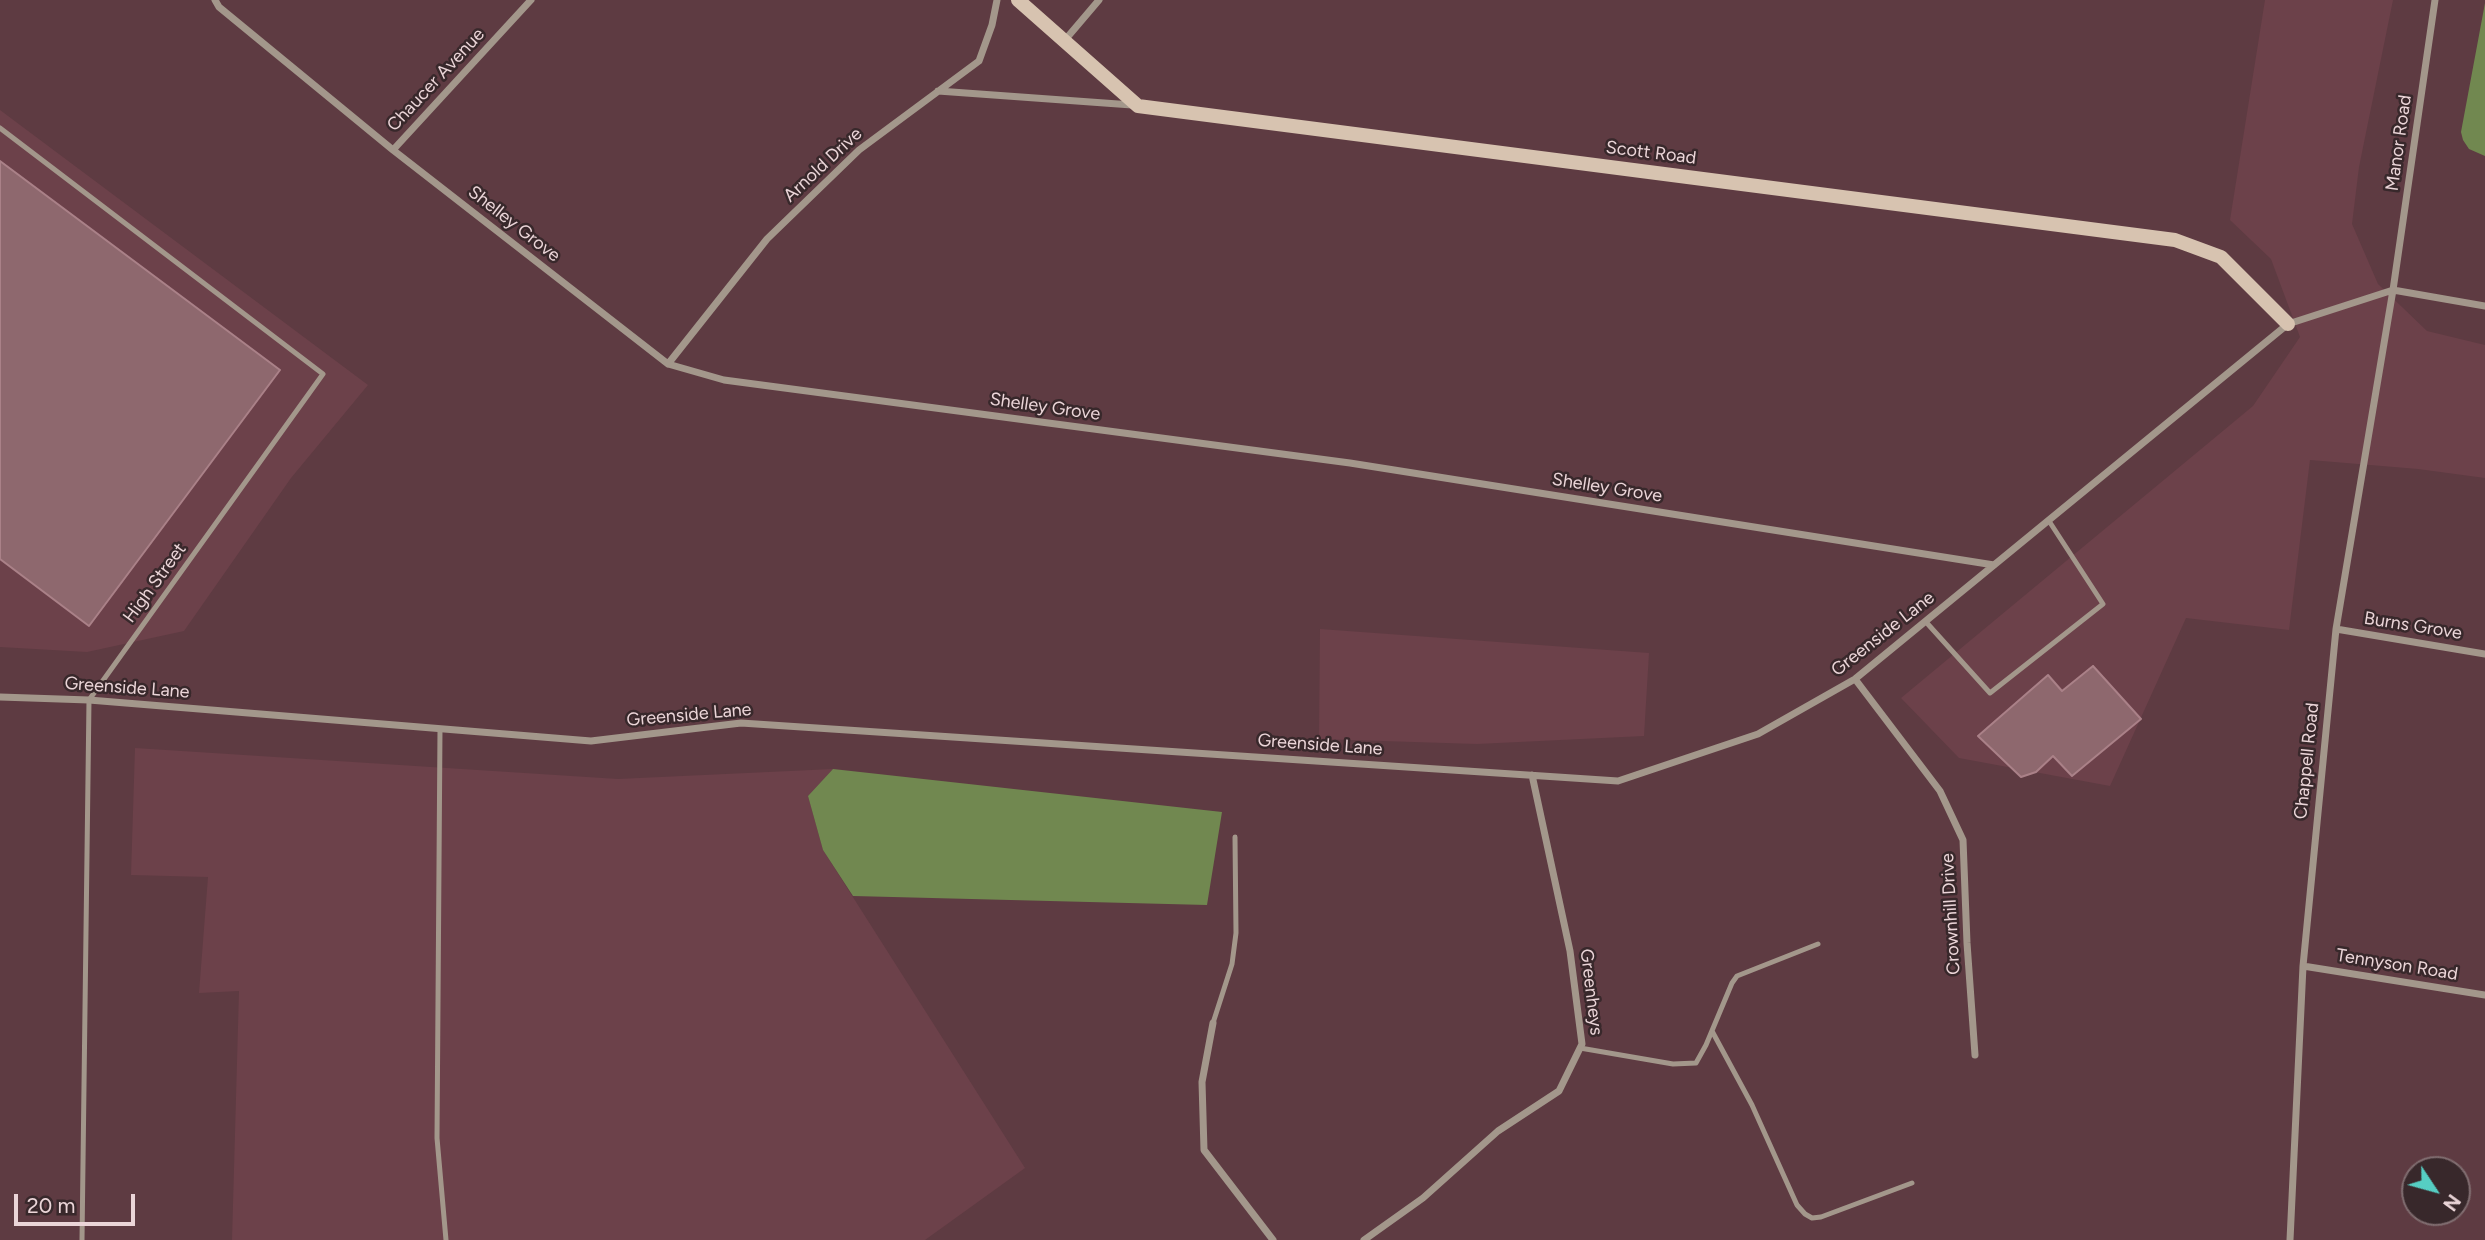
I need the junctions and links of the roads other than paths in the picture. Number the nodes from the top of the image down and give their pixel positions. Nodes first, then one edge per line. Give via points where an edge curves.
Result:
1 (215, 0) edge
2 (531, 0) edge
3 (997, 0) edge
4 (1018, 0) edge
5 (1099, 0) edge
6 (2435, 0) edge
7 (1065, 40) junction
8 (938, 91) junction
9 (1139, 106) junction
10 (0, 128) edge
11 (393, 150) junction
12 (2393, 290) junction
13 (2485, 306) edge
14 (2287, 324) junction
15 (668, 364) junction
16 (2049, 521) junction
17 (1994, 565) junction
18 (1926, 622) junction
19 (2336, 629) junction
20 (2485, 654) edge
21 (1855, 679) junction
22 (0, 697) edge
23 (89, 700) junction
24 (440, 729) junction
25 (1532, 775) junction
26 (1235, 836) dead end
27 (1818, 944) dead end
28 (2303, 966) junction
29 (2485, 995) edge
30 (1213, 1023) joint
31 (1712, 1031) junction
32 (1580, 1048) junction
33 (1975, 1055) dead end
34 (1912, 1183) dead end
35 (82, 1240) edge
36 (446, 1240) edge
37 (1273, 1240) edge
38 (1364, 1240) edge
39 (2290, 1240) edge

1 - 11 street, Shelley Grove
2 - 11 street, Chaucer Avenue
3 - 8 street, Arnold Drive via 979,61
4 - 7 street
5 - 7 street
6 - 12 street, Manor Road
7 - 9 street
8 - 9 street
8 - 15 street, Arnold Drive via 859,150 767,239
9 - 14 street, Scott Road via 2175,240 2221,257
10 - 23 lane, High Street via 323,374
11 - 15 street, Shelley Grove
12 - 13 street, Greenside Lane
12 - 14 street, Greenside Lane
12 - 19 street, Chappell Road
14 - 16 street, Greenside Lane
15 - 17 street, Shelley Grove via 724,380 1350,463
16 - 17 street, Greenside Lane
16 - 18 lane via 2103,604 1990,693
17 - 18 street, Greenside Lane
18 - 21 street, Greenside Lane
19 - 20 street, Burns Grove
19 - 28 street, Chappell Road
21 - 25 street, Greenside Lane via 1758,734 1618,780
21 - 33 street, Crownhill Drive via 1940,791 1963,840
22 - 23 street, Greenside Lane
23 - 24 street, Greenside Lane
23 - 35 lane
24 - 25 street, Greenside Lane via 591,741 741,723
24 - 36 lane via 437,1138
25 - 32 street, Greenheys via 1570,951
26 - 30 lane via 1237,933
27 - 31 lane via 1737,976
28 - 29 street, Tennyson Road
28 - 39 street, Chappell Road
30 - 37 street via 1202,1082 1204,1150
31 - 32 lane via 1696,1063 1689,1065
31 - 34 lane via 1805,1214 1821,1217
32 - 38 street, Greenheys via 1559,1091 1498,1131 1423,1198

